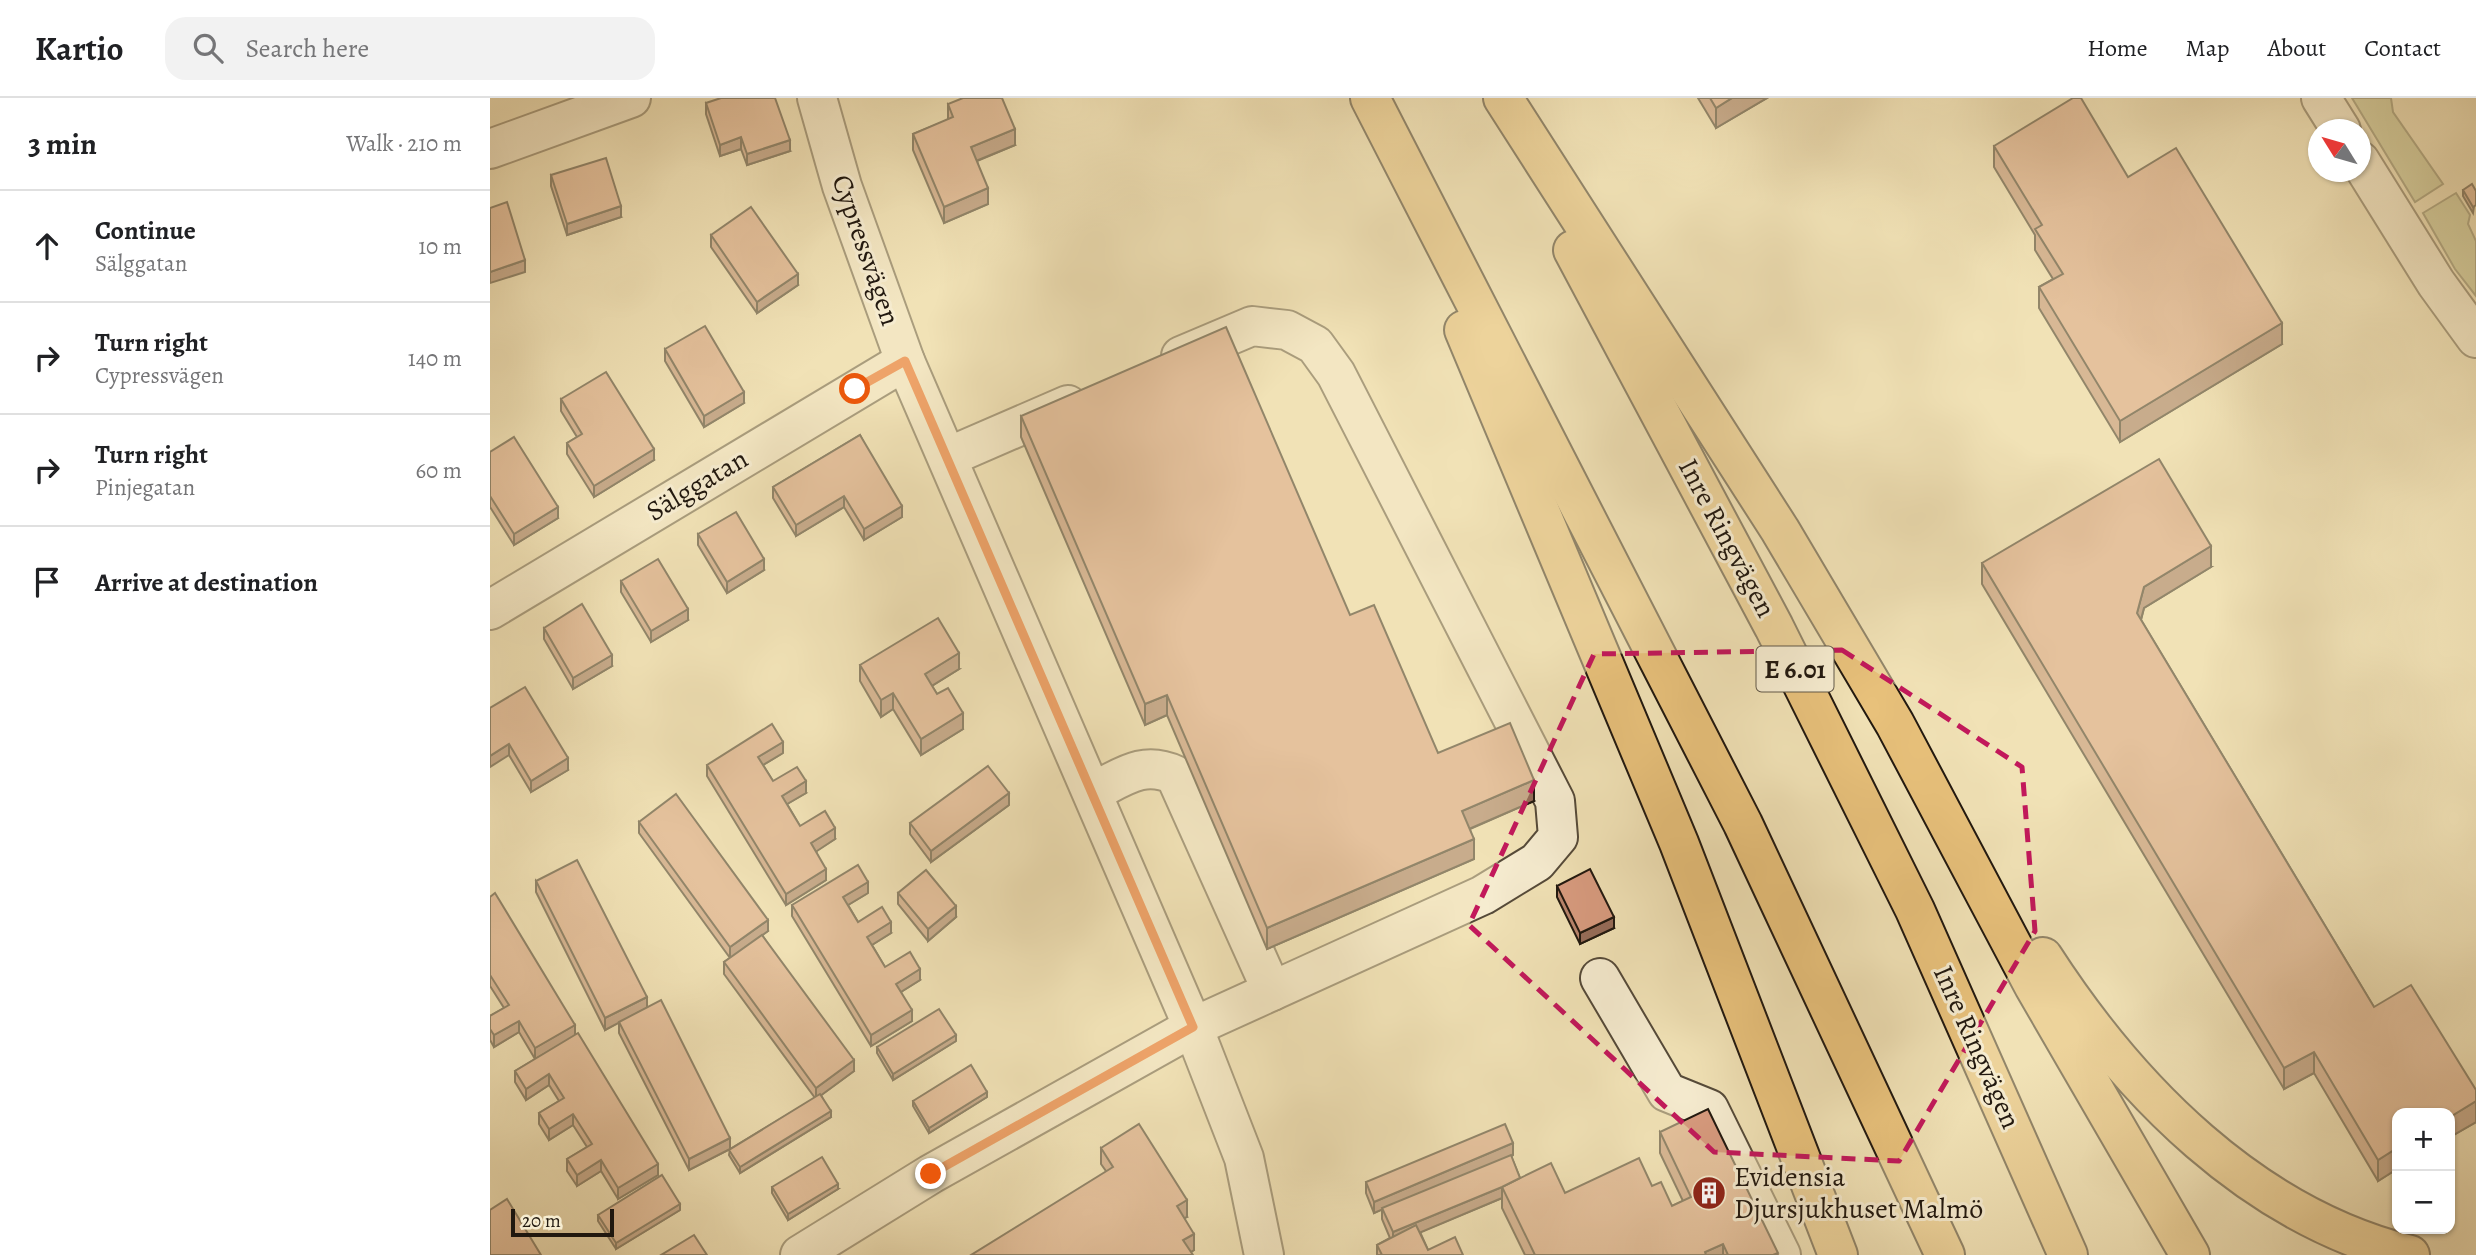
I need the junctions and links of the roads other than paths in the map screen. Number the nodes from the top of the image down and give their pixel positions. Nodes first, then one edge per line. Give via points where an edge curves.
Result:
1 (631, 98) edge
2 (817, 98) edge
3 (1370, 98) edge
4 (1489, 98) edge
5 (1503, 98) edge
6 (2321, 98) edge
7 (2333, 119) edge
8 (490, 149) edge
9 (2371, 177) edge
10 (2476, 338) edge
11 (905, 361) junction
12 (1152, 369) edge
13 (1102, 390) edge
14 (948, 457) junction
15 (490, 610) edge
16 (1932, 790) junction
17 (1093, 792) junction
18 (1601, 978) dead end
19 (1272, 991) junction
20 (1193, 1027) junction
21 (800, 1255) edge
22 (1264, 1255) edge
23 (1781, 1255) edge
24 (1838, 1255) edge
25 (1945, 1255) edge
26 (2068, 1255) edge
27 (2190, 1255) edge
28 (2410, 1255) edge

1 - 8 street
2 - 11 street, Cypressvägen via 842,186
3 - 24 highway via 1679,844
3 - 25 highway via 1743,824
4 - 26 highway, Inre Ringvägen / E 6.01 via 1787,652 1915,910
5 - 16 highway via 1780,530
6 - 7 street
9 - 10 street
11 - 14 street, Cypressvägen
11 - 15 street, Sälggatan
12 - 19 street via 1252,326 1287,330 1315,345 1336,374 1555,801 1559,837 1537,862 1483,895
13 - 14 street
14 - 17 street, Cypressvägen
16 - 27 highway via 2034,986
16 - 28 highway via 2090,1022 2132,1076 2181,1126 2249,1181 2302,1211
17 - 19 street via 1143,769 1157,767 1175,775
17 - 20 street, Cypressvägen
18 - 23 street via 1668,1092 1709,1109
19 - 20 street
20 - 21 street via 931,1174
20 - 22 street, Cypressvägen via 1244,1158

